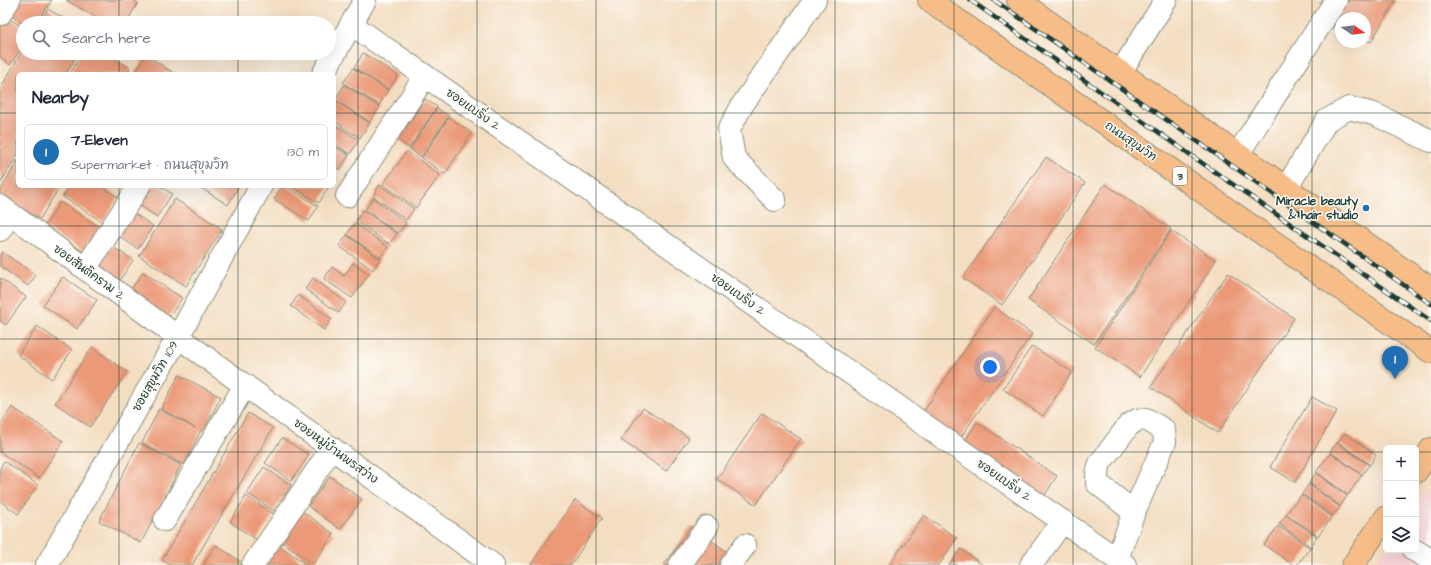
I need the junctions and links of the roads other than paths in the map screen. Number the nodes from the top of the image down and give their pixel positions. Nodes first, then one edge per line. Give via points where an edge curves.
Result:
1 (9, 0) edge
2 (365, 0) edge
3 (815, 0) edge
4 (929, 0) edge
5 (1018, 0) edge
6 (1166, 0) edge
7 (1336, 0) edge
8 (0, 14) edge
9 (351, 24) junction
10 (336, 51) edge
11 (331, 60) edge
12 (324, 72) edge
13 (1120, 72) junction
14 (425, 76) junction
15 (1431, 141) edge
16 (1238, 154) junction
17 (1287, 187) junction
18 (138, 188) edge
19 (260, 188) edge
20 (347, 196) dead end
21 (775, 200) dead end
22 (4, 217) edge
23 (85, 269) junction
24 (1431, 289) edge
25 (178, 337) junction
26 (1431, 352) edge
27 (244, 385) junction
28 (332, 448) junction
29 (1431, 449) edge
30 (1419, 467) edge
31 (1134, 512) dead end
32 (165, 520) dead end
33 (1063, 521) junction
34 (1383, 526) edge
35 (707, 527) dead end
36 (745, 545) dead end
37 (1419, 553) edge
38 (1431, 560) edge
39 (1121, 562) edge
40 (47, 565) edge
41 (253, 565) edge
42 (493, 565) edge
43 (680, 565) edge
44 (731, 565) edge
45 (1031, 565) edge
46 (1353, 565) edge

1 - 8 street
2 - 9 street
3 - 21 street via 743,104 729,129 734,158
4 - 26 main road, ถนนสุขุมวิท / 3
5 - 13 main road
6 - 13 street
7 - 16 street
9 - 10 street
9 - 14 street, ซอยแบริ่ง 2
11 - 12 street
13 - 16 main road
14 - 20 street
14 - 33 street, ซอยแบริ่ง 2
15 - 17 street via 1374,114 1349,108 1327,120
16 - 17 main road
17 - 24 main road
18 - 23 street
19 - 25 street, ซอยสุขุมวิท 109
22 - 23 street, ซอยสันติคราม 2
23 - 25 street, ซอยสันติคราม 2
25 - 27 street, ซอยหมู่บ้านพรสว่าง
25 - 40 street, ซอยสุขุมวิท 109
27 - 28 street, ซอยหมู่บ้านพรสว่าง
27 - 32 street
28 - 41 street
28 - 42 street, ซอยหมู่บ้านพรสว่าง
29 - 30 main road
31 - 39 street
33 - 39 street, ซอยแบริ่ง 2
33 - 45 street
34 - 46 main road
35 - 43 street
36 - 44 street
37 - 38 street

